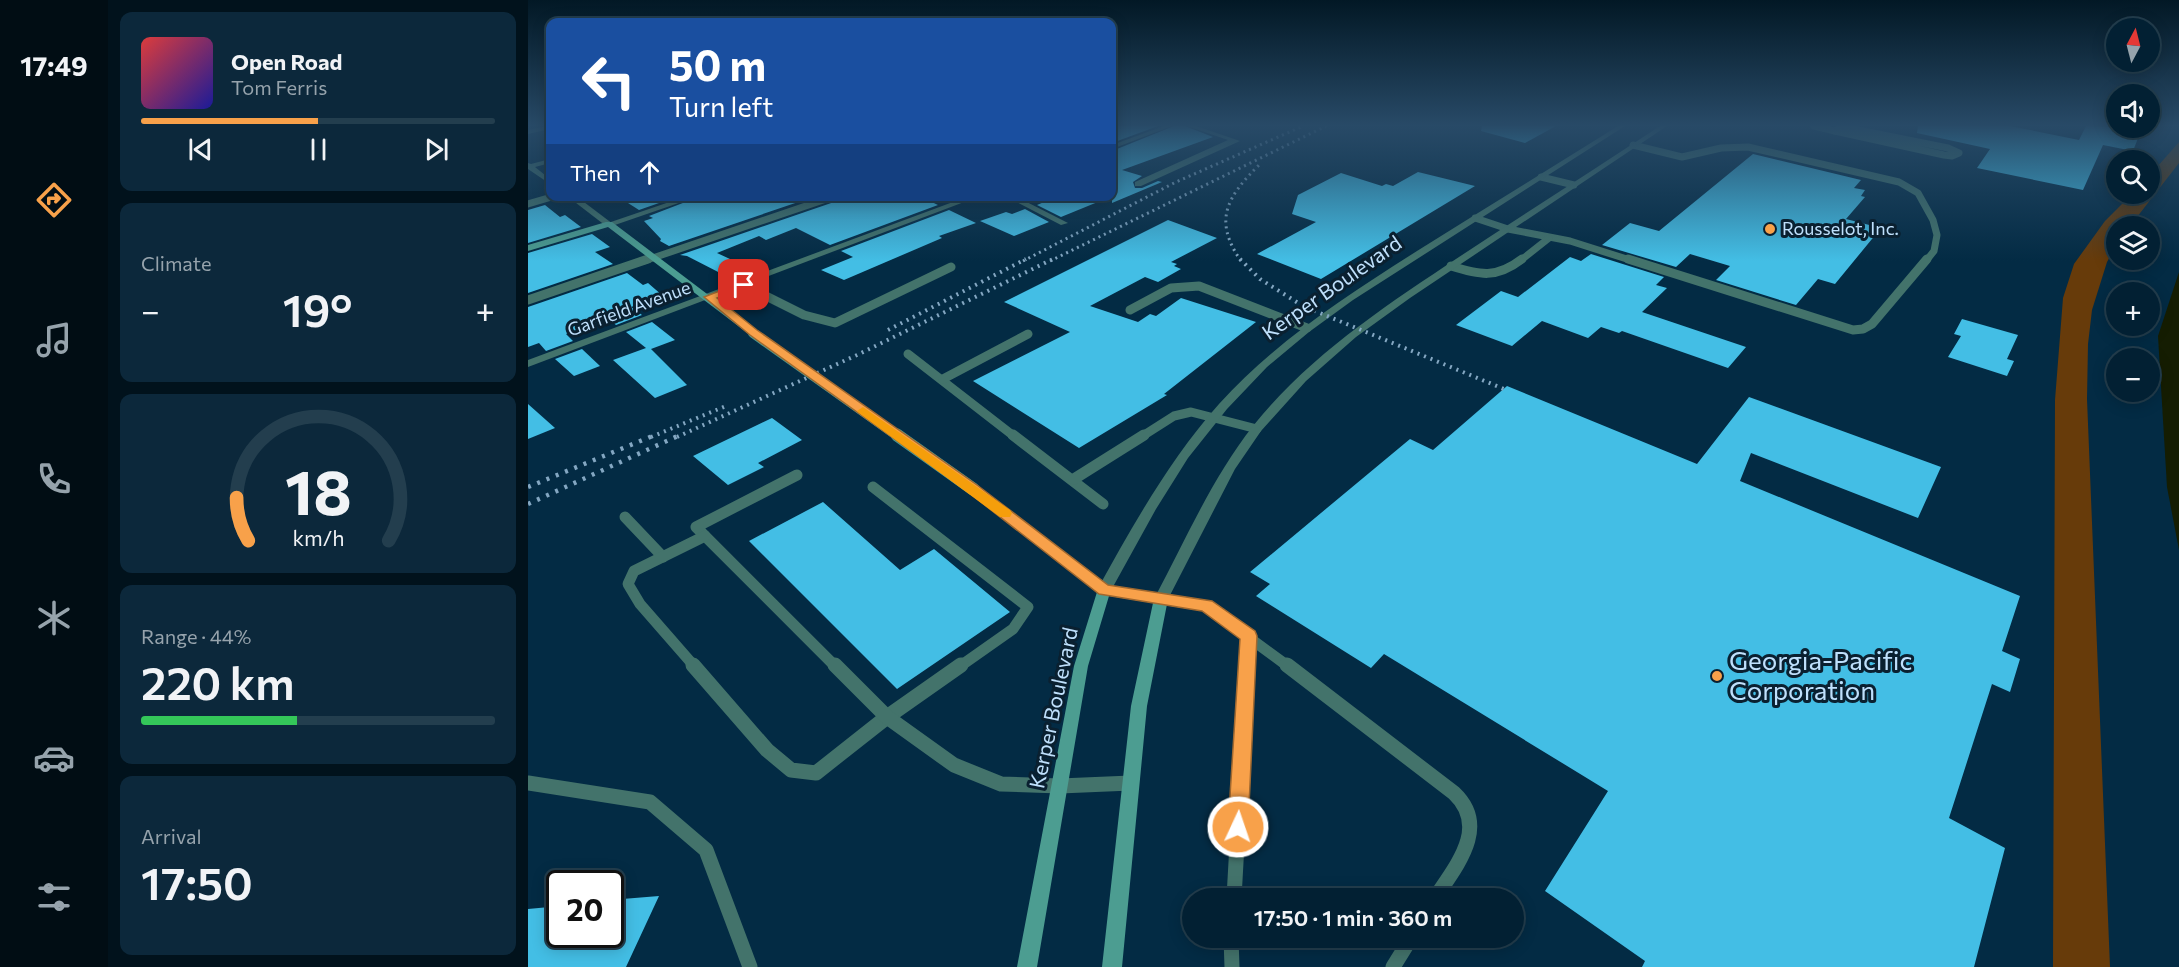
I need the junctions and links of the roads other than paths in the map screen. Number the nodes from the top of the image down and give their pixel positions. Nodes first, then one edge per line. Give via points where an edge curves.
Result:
1 (1168, 171) edge
2 (1550, 171) edge
3 (1594, 171) edge
4 (1852, 171) edge
5 (1541, 177) junction
6 (1138, 184) dead end
7 (1574, 185) junction
8 (546, 199) edge
9 (577, 201) edge
10 (680, 201) edge
11 (820, 201) edge
12 (964, 201) edge
13 (1018, 201) edge
14 (528, 204) edge
15 (1475, 218) junction
16 (1064, 223) dead end
17 (609, 224) junction
18 (1508, 229) junction
19 (1549, 238) junction
20 (528, 248) edge
21 (652, 258) junction
22 (1451, 266) junction
23 (951, 267) dead end
24 (744, 285) junction
25 (709, 297) junction
26 (528, 300) edge
27 (1130, 310) dead end
28 (1307, 328) junction
29 (1028, 334) dead end
30 (908, 354) dead end
31 (528, 364) edge
32 (943, 379) junction
33 (1214, 418) junction
34 (1257, 429) junction
35 (797, 475) dead end
36 (1074, 479) junction
37 (873, 487) dead end
38 (1103, 504) dead end
39 (625, 517) dead end
40 (705, 536) junction
41 (663, 557) junction
42 (1104, 590) junction
43 (1161, 599) junction
44 (1249, 636) junction
45 (887, 717) junction
46 (528, 783) edge
47 (1131, 783) junction
48 (1060, 786) junction
49 (1235, 888) edge
50 (1441, 888) edge
51 (1232, 948) edge
52 (1405, 948) edge
53 (750, 967) edge
54 (1027, 967) edge
55 (1112, 967) edge
56 (1232, 967) edge
57 (1393, 967) edge

1 - 6 street
2 - 5 street, Kerper Boulevard
3 - 7 street
4 - 19 lane via 1899,182 1918,194 1937,235 1934,251 1872,324 1863,329 1853,330 1570,241
5 - 7 lane
5 - 15 street, Kerper Boulevard
7 - 18 street
8 - 14 lane
9 - 17 street
10 - 17 street
11 - 21 lane
12 - 24 street, Garfield Avenue
13 - 16 street
15 - 18 lane
15 - 28 street, Kerper Boulevard
17 - 20 main road
17 - 21 main road
18 - 19 lane
18 - 22 street
19 - 22 lane via 1500,274 1480,275
21 - 25 main road
21 - 26 lane
22 - 34 street via 1339,344
23 - 24 lane via 835,322 804,315
24 - 25 street, Garfield Avenue
25 - 31 street, Garfield Avenue
25 - 42 main road, bridge via 753,333 973,489
27 - 28 lane via 1161,290 1186,284
28 - 33 street, Kerper Boulevard via 1259,369
29 - 32 lane
30 - 32 lane
32 - 36 lane
33 - 34 lane
33 - 36 lane via 1191,412 1174,416
33 - 42 street, Kerper Boulevard via 1163,488
34 - 43 street via 1215,495
35 - 40 lane via 696,527
36 - 38 lane
37 - 45 lane via 1028,607 1013,629
39 - 41 lane
40 - 41 lane
40 - 45 lane
41 - 45 lane via 634,571 628,584 640,604 759,741 791,770 816,773
42 - 43 main road
42 - 48 main road, Kerper Boulevard via 1081,666
43 - 44 lane via 1206,606
43 - 47 main road via 1139,706
44 - 49 lane
44 - 50 lane via 1467,806 1471,827 1466,847
45 - 48 lane via 954,765 982,777 1002,784
46 - 53 lane via 650,802 706,850
47 - 48 lane
47 - 55 main road
48 - 54 main road, Kerper Boulevard
51 - 56 lane
52 - 57 lane

